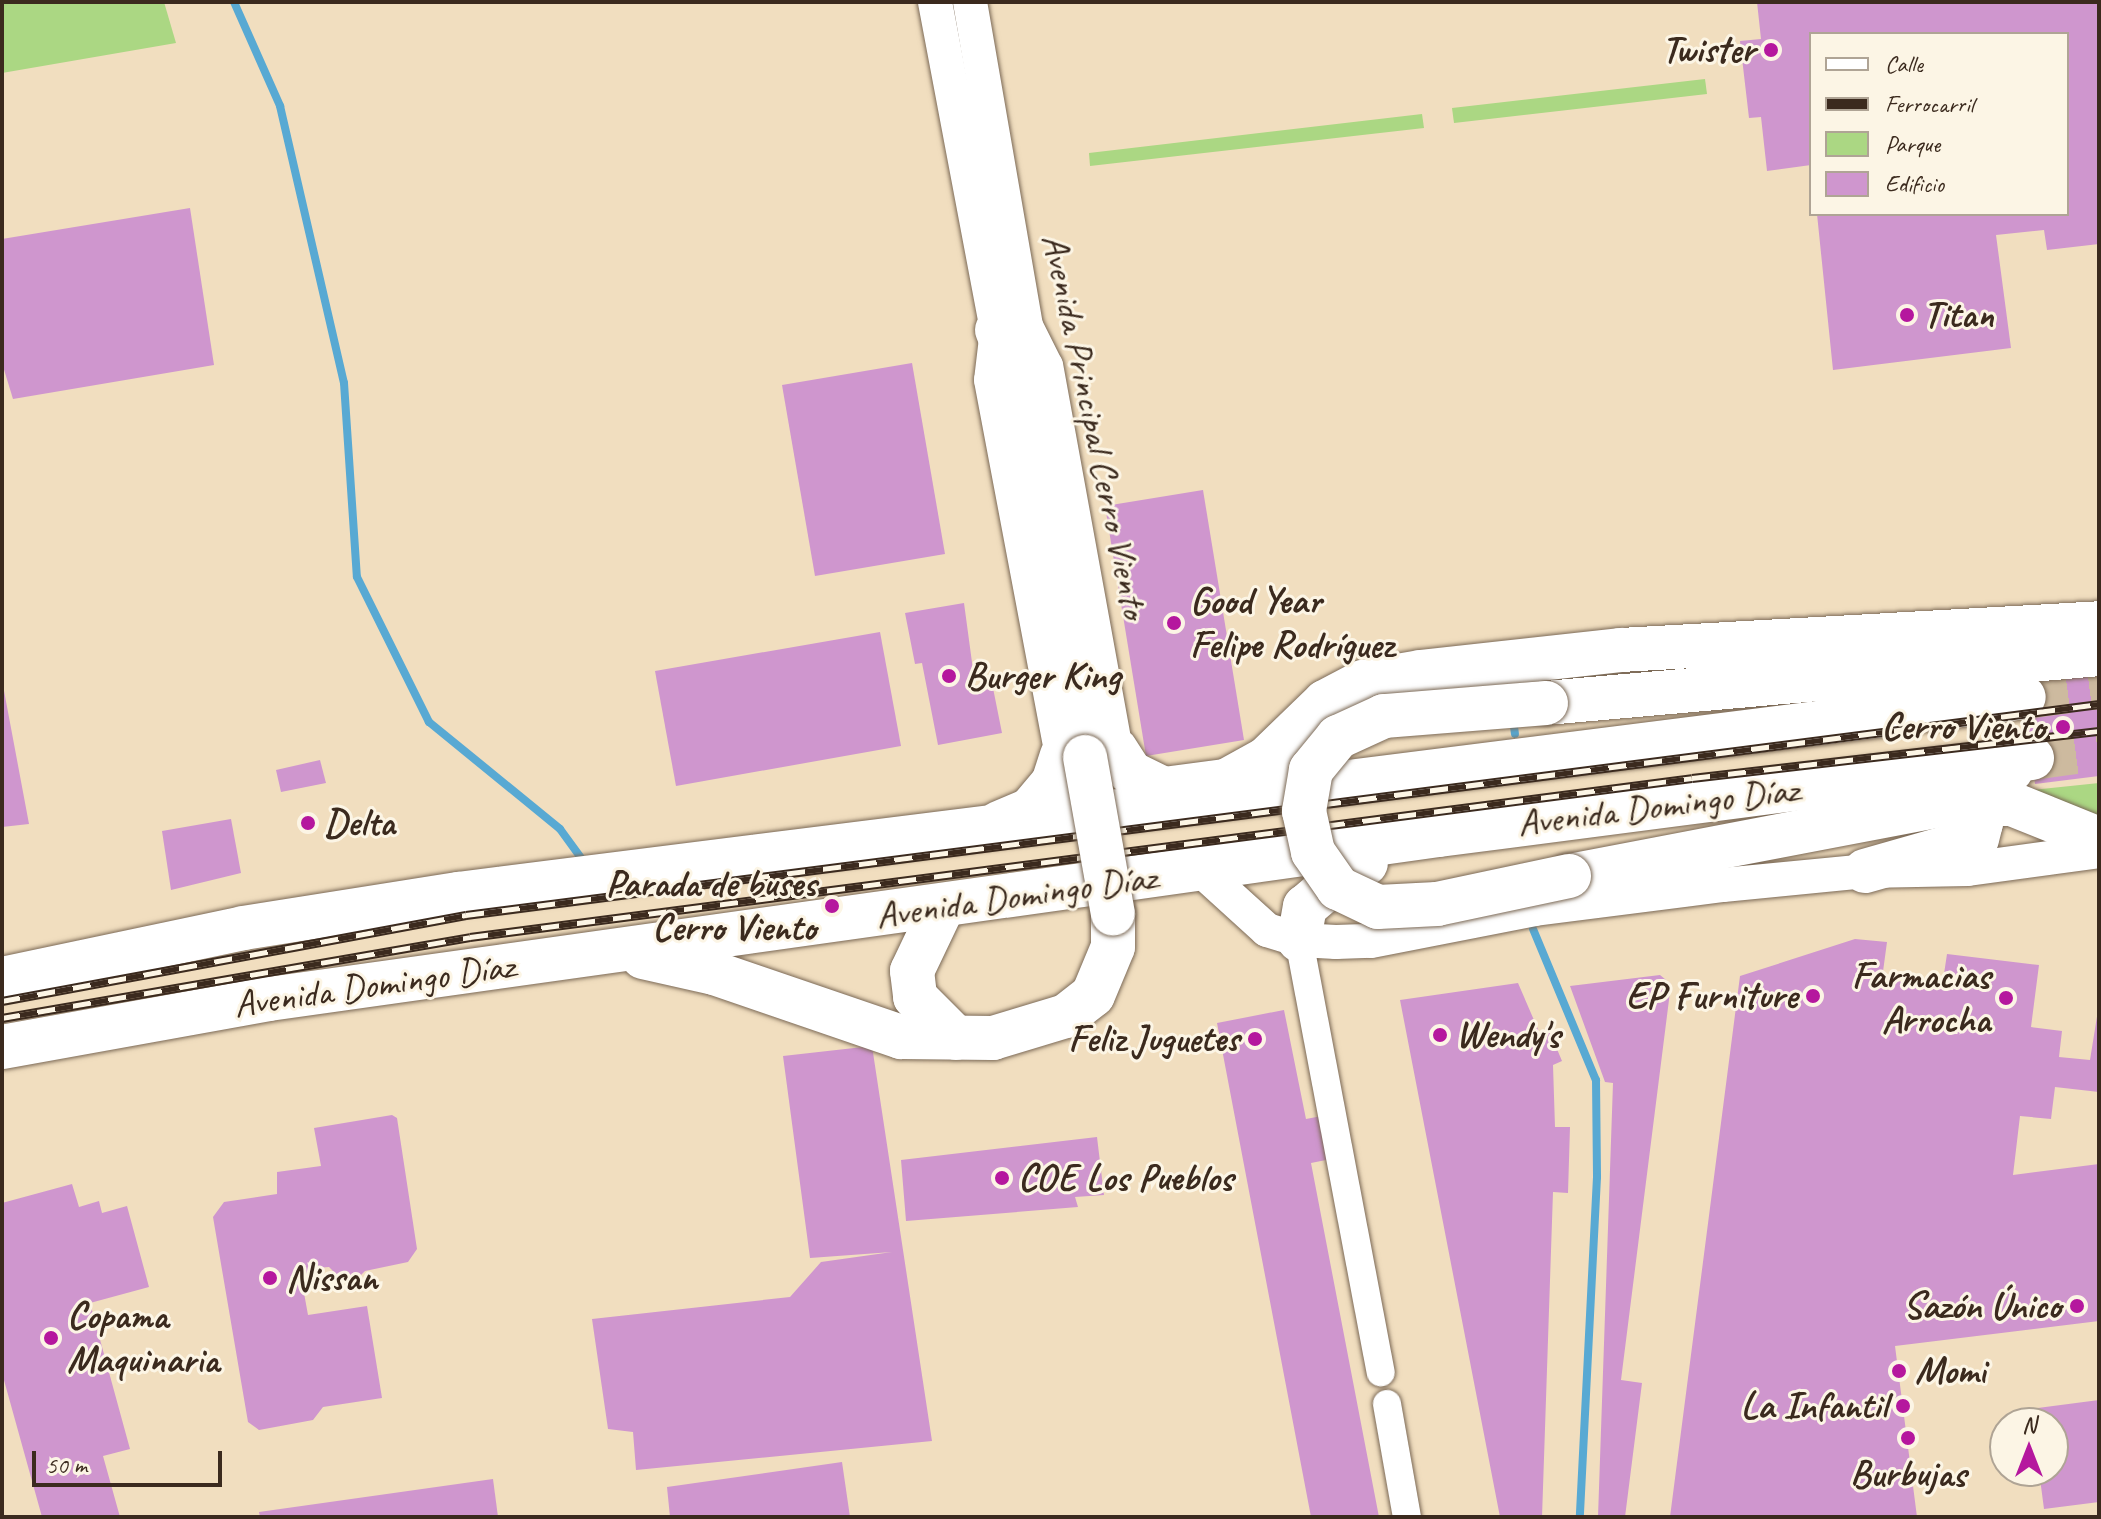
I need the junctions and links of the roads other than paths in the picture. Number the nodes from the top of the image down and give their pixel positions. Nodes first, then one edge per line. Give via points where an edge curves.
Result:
1 (935, 2) edge
2 (970, 2) edge
3 (1012, 328) junction
4 (2099, 623) edge
5 (2099, 654) edge
6 (2024, 697) tunnel mouth
7 (1088, 754) junction
8 (1164, 789) junction
9 (1772, 792) junction
10 (1943, 806) junction
11 (1030, 810) junction
12 (981, 830) junction
13 (1439, 835) junction
14 (2099, 839) edge
15 (2099, 851) edge
16 (1202, 871) junction
17 (1865, 871) junction
18 (943, 906) junction
19 (1299, 940) junction
20 (618, 951) junction
21 (57, 965) junction
22 (2, 967) edge
23 (2, 979) edge
24 (72, 1032) junction
25 (956, 1038) junction
26 (2, 1047) edge
27 (2, 1066) edge
28 (1381, 1372) dead end
29 (1387, 1404) dead end
30 (1407, 1517) edge

1 - 3 street, Avenida Principal Cerro Viento
2 - 3 street, Avenida Principal Cerro Viento
3 - 7 main road
3 - 7 street, Avenida Principal Cerro Viento via 1046,366
3 - 7 street, Avenida Principal Cerro Viento via 991,380
4 - 8 main road via 1621,650 1363,682 1325,702 1266,759 1226,781
5 - 10 main road, bridge via 1384,716 1338,737 1311,770 1304,811 1313,852 1338,888 1378,907 1437,904
6 - 12 main road, Avenida Domingo Díaz
7 - 8 main road
7 - 11 main road
7 - 25 main road, bridge via 1113,914 1113,947 1093,995 1066,1016 1036,1028 993,1038
8 - 11 main road
9 - 10 main road
9 - 10 main road, Avenida Domingo Díaz via 2032,758
9 - 13 main road, Avenida Domingo Díaz
10 - 14 main road via 2012,804
10 - 17 main road via 1981,823 1977,839
11 - 12 main road
12 - 21 main road, Avenida Domingo Díaz via 458,894 243,928
13 - 16 main road, Avenida Domingo Díaz
13 - 19 main road via 1345,873 1305,907
15 - 17 street via 1968,869
16 - 18 main road, Avenida Domingo Díaz
16 - 19 street via 1267,930
17 - 19 street via 1535,909 1371,941
18 - 20 main road, Avenida Domingo Díaz
18 - 25 main road via 912,971 915,997
19 - 28 street
20 - 24 main road, Avenida Domingo Díaz
20 - 25 main road via 714,973 901,1037
21 - 22 main road
21 - 23 main road, Avenida Domingo Díaz
24 - 26 main road, Avenida Domingo Díaz
24 - 27 main road
29 - 30 street

